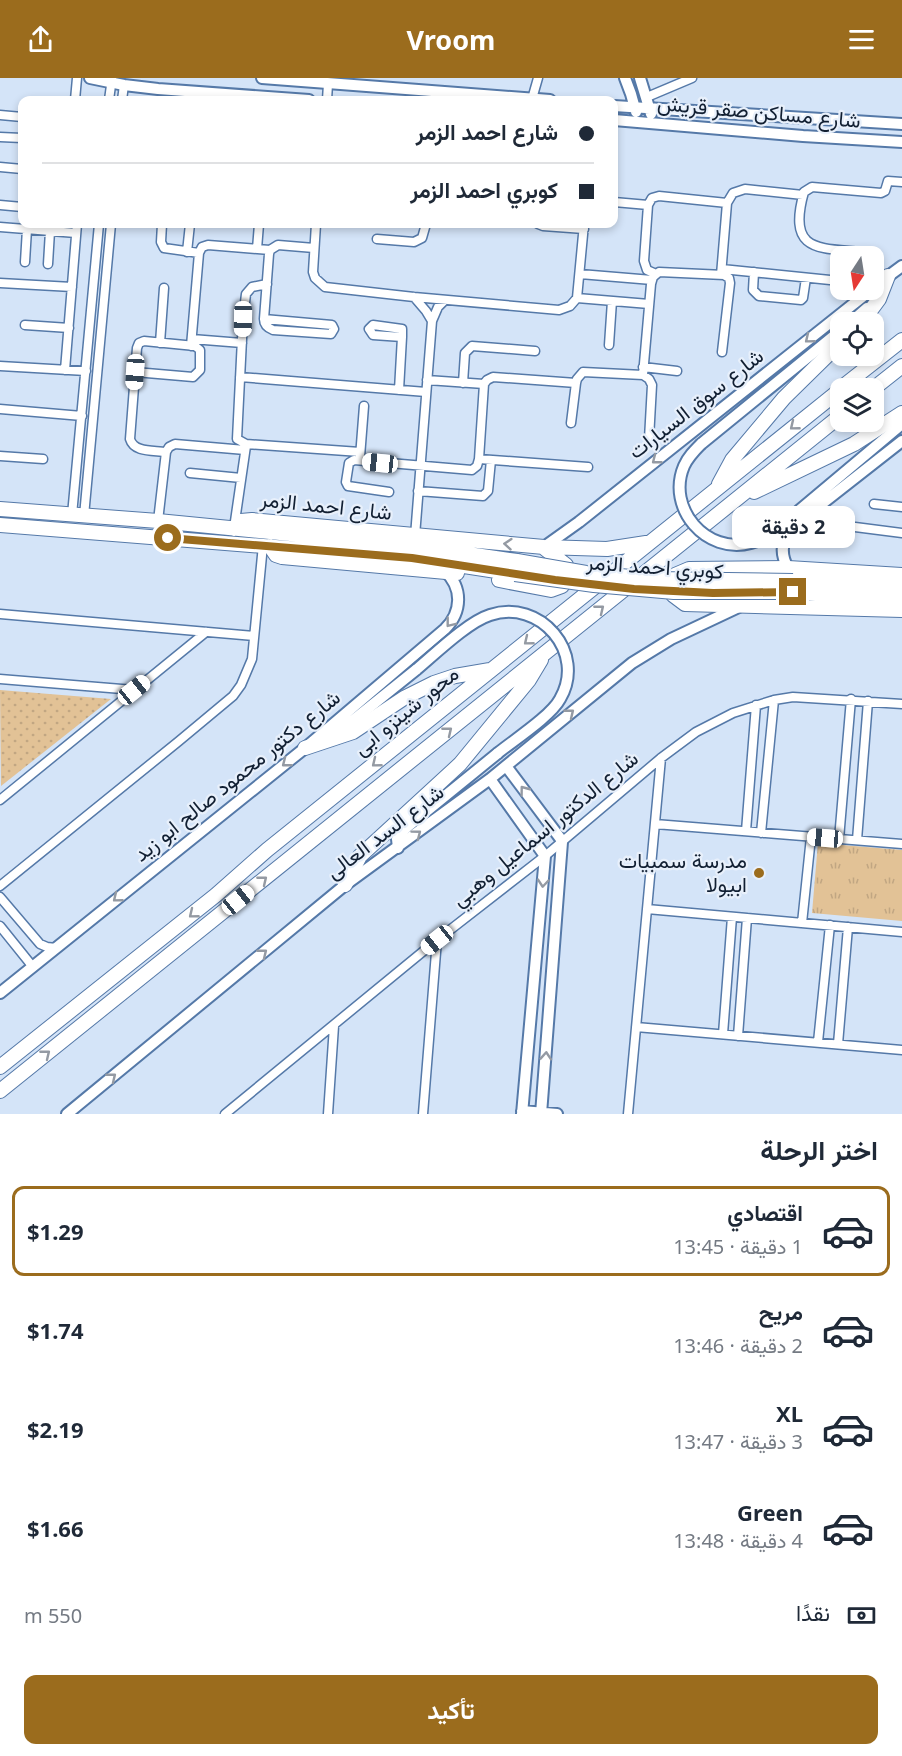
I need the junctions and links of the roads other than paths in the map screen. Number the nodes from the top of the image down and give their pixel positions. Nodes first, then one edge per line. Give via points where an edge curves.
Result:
1 (77, 78) edge
2 (90, 78) edge
3 (262, 78) edge
4 (538, 78) edge
5 (625, 78) edge
6 (640, 78) edge
7 (692, 78) edge
8 (111, 80) edge
9 (290, 80) edge
10 (325, 82) edge
11 (124, 85) junction
12 (75, 96) edge
13 (109, 96) edge
14 (123, 96) edge
15 (260, 96) edge
16 (495, 96) edge
17 (533, 96) edge
18 (647, 97) junction
19 (618, 106) edge
20 (635, 108) junction
21 (650, 109) junction
22 (0, 115) edge
23 (18, 117) edge
24 (618, 120) edge
25 (636, 122) junction
26 (652, 123) junction
27 (902, 124) edge
28 (0, 137) edge
29 (18, 138) edge
30 (902, 142) edge
31 (0, 167) edge
32 (18, 169) edge
33 (902, 182) edge
34 (803, 195) junction
35 (618, 202) edge
36 (727, 203) junction
37 (0, 205) edge
38 (648, 205) junction
39 (18, 207) edge
40 (0, 227) edge
41 (76, 228) edge
42 (99, 228) edge
43 (111, 228) edge
44 (162, 228) edge
45 (190, 228) edge
46 (259, 228) edge
47 (316, 228) edge
48 (425, 228) edge
49 (584, 228) edge
50 (27, 229) junction
51 (50, 231) junction
52 (377, 239) dead end
53 (830, 248) edge
54 (257, 249) junction
55 (314, 249) junction
56 (270, 250) junction
57 (187, 252) junction
58 (199, 253) junction
59 (25, 262) dead end
60 (48, 264) dead end
61 (902, 266) edge
62 (722, 272) junction
63 (754, 272) junction
64 (580, 274) junction
65 (654, 277) junction
66 (806, 278) junction
67 (830, 280) dead end
68 (884, 280) edge
69 (0, 283) edge
70 (267, 284) junction
71 (72, 287) junction
72 (164, 288) dead end
73 (414, 297) junction
74 (577, 298) junction
75 (445, 300) junction
76 (858, 300) edge
77 (872, 300) edge
78 (612, 301) junction
79 (649, 304) junction
80 (862, 312) edge
81 (264, 320) junction
82 (432, 321) junction
83 (26, 325) dead end
84 (69, 328) junction
85 (402, 337) dead end
86 (830, 339) edge
87 (902, 340) edge
88 (192, 342) junction
89 (160, 343) junction
90 (242, 343) junction
91 (609, 345) dead end
92 (535, 351) dead end
93 (722, 352) dead end
94 (830, 353) edge
95 (0, 366) edge
96 (902, 366) edge
97 (65, 370) junction
98 (86, 371) junction
99 (643, 371) junction
100 (677, 371) dead end
101 (135, 372) junction
102 (240, 377) junction
103 (855, 378) edge
104 (427, 380) junction
105 (884, 380) edge
106 (463, 383) junction
107 (576, 383) junction
108 (484, 384) junction
109 (399, 390) junction
110 (426, 392) junction
111 (830, 398) edge
112 (364, 406) dead end
113 (0, 409) edge
114 (902, 412) edge
115 (82, 416) junction
116 (571, 423) dead end
117 (830, 424) edge
118 (902, 424) edge
119 (649, 439) dead end
120 (902, 441) edge
121 (245, 447) junction
122 (166, 452) junction
123 (0, 456) edge
124 (360, 456) junction
125 (43, 459) dead end
126 (479, 459) junction
127 (490, 460) junction
128 (420, 467) junction
129 (588, 467) dead end
130 (76, 473) junction
131 (190, 473) dead end
132 (88, 474) junction
133 (241, 478) junction
134 (718, 488) junction
135 (418, 491) junction
136 (388, 492) dead end
137 (733, 502) junction
138 (874, 504) dead end
139 (902, 507) edge
140 (0, 509) edge
141 (78, 515) junction
142 (158, 521) junction
143 (0, 525) edge
144 (855, 527) dead end
145 (234, 529) junction
146 (902, 533) edge
147 (415, 536) junction
148 (649, 542) junction
149 (266, 546) junction
150 (544, 547) junction
151 (516, 568) junction
152 (445, 571) junction
153 (902, 575) edge
154 (791, 580) junction
155 (902, 588) edge
156 (902, 600) edge
157 (742, 606) junction
158 (902, 610) edge
159 (0, 614) edge
160 (206, 632) junction
161 (254, 636) junction
162 (544, 654) junction
163 (492, 669) junction
164 (0, 680) edge
165 (134, 690) junction
166 (850, 699) junction
167 (774, 700) junction
168 (868, 700) junction
169 (902, 704) edge
170 (756, 705) junction
171 (308, 744) junction
172 (662, 758) junction
173 (506, 766) junction
174 (490, 779) junction
175 (0, 800) edge
176 (655, 824) junction
177 (746, 831) junction
178 (761, 832) junction
179 (811, 837) junction
180 (838, 839) junction
181 (857, 840) junction
182 (562, 842) junction
183 (902, 844) edge
184 (398, 848) junction
185 (545, 856) junction
186 (345, 885) junction
187 (0, 886) edge
188 (0, 897) edge
189 (647, 909) junction
190 (732, 917) junction
191 (747, 918) junction
192 (802, 923) junction
193 (830, 925) junction
194 (0, 926) edge
195 (848, 927) junction
196 (902, 932) edge
197 (437, 940) junction
198 (56, 948) junction
199 (33, 967) junction
200 (0, 993) edge
201 (334, 1026) junction
202 (636, 1027) junction
203 (723, 1034) junction
204 (738, 1036) junction
205 (818, 1042) junction
206 (838, 1044) junction
207 (902, 1050) edge
208 (0, 1067) edge
209 (0, 1091) edge
210 (522, 1113) edge
211 (542, 1113) edge
212 (67, 1114) edge
213 (225, 1114) edge
214 (328, 1114) edge
215 (423, 1114) edge
216 (557, 1114) edge
217 (628, 1114) edge

1 - 12 street
2 - 8 street
3 - 9 street
4 - 17 street
5 - 20 street
6 - 18 street
7 - 18 street
8 - 11 street
8 - 13 street
9 - 10 street
10 - 16 street
11 - 14 street
11 - 15 street
18 - 21 street
19 - 20 street, شارع مساكن صقر قريش
20 - 21 street, شارع مساكن صقر قريش
20 - 25 street
21 - 26 street
21 - 27 street, شارع مساكن صقر قريش
22 - 23 street
24 - 25 street, شارع مساكن صقر قريش
25 - 26 street, شارع مساكن صقر قريش
26 - 30 street, شارع مساكن صقر قريش
28 - 29 street
31 - 32 street
33 - 34 street via 888,181 882,193 812,187
34 - 36 street via 745,189 733,193
34 - 53 street via 799,230 807,242
35 - 38 street
36 - 38 street via 659,196
36 - 62 street
37 - 39 street
38 - 65 street via 644,261
40 - 50 street
41 - 51 street
41 - 71 street
42 - 98 street
43 - 132 street
44 - 57 street via 162,246
45 - 57 street
46 - 54 street
47 - 55 street
48 - 52 street via 422,238 414,242
49 - 64 street
50 - 51 street
50 - 59 street
51 - 60 street
54 - 56 street
54 - 58 street via 208,245
55 - 56 street via 278,245
55 - 73 street via 313,272 325,287
56 - 70 street
57 - 58 street
58 - 88 street
61 - 68 street, شارع سوق السيارات
62 - 63 street
62 - 65 street via 662,271
62 - 93 street via 730,281
63 - 66 street
63 - 66 street via 753,290 759,296 802,299
64 - 65 street
64 - 74 street
65 - 79 street
66 - 67 street
69 - 71 street
70 - 81 street
70 - 90 street via 252,286 246,294
71 - 84 street
72 - 89 street
73 - 75 street
73 - 82 street
74 - 75 street via 559,310
74 - 78 street
75 - 82 street
76 -> 150 street, شارع سوق السيارات
77 - 80 street
78 - 79 street
78 - 91 street
79 - 99 street
81 - 81 street via 273,330 331,334 334,329 332,325
82 - 104 street
83 - 84 street
84 - 97 street
85 - 109 street
86 - 118 street, bridge via 688,458 680,487 683,507 693,525 718,542 739,545 759,541
87 - 103 main road, محور شينزو ابى
88 - 89 street
88 - 90 street
88 - 101 street via 200,352 200,370 193,377
89 - 101 street via 139,344
90 - 102 street
92 - 106 street via 472,346 465,353
94 - 134 main road via 783,398 732,460
95 - 97 street
96 - 105 main road
97 - 98 street
98 - 115 street
99 - 100 street
99 - 107 street via 588,371 579,375
99 - 119 street via 652,385
101 - 122 street via 131,444
102 - 109 street
102 - 121 street via 236,436
104 - 106 street
104 - 110 street
106 - 108 street
107 - 108 street via 493,377
107 - 116 street
108 - 126 street
109 - 110 street
110 - 128 street
111 -> 134 main road, محور شينزو ابى
112 - 124 street
113 - 115 street
114 - 137 main road via 854,444
115 - 130 street
117 - 137 main road, محور شينزو ابى
120 - 154 street via 791,528 782,548
121 - 122 street via 175,444
121 - 124 street
121 - 133 street
122 - 142 street
123 - 125 street
124 - 128 street
124 - 136 street via 349,463 348,486
126 - 127 street
126 - 128 street via 474,469 468,471
127 - 129 street
127 - 135 street via 488,490 483,496
128 - 135 street
130 - 132 street
130 - 141 street
131 - 133 street
132 - 141 street
133 - 145 street
134 - 148 main road, محور شينزو ابى
135 - 147 street
162 -> 137 main road, محور شينزو ابى
138 - 139 street
140 - 141 main road, شارع احمد الزمر
141 - 142 main road, شارع احمد الزمر
142 - 145 main road, شارع احمد الزمر
143 - 149 main road
144 - 146 street
145 - 147 main road, شارع احمد الزمر via 242,521 252,520
145 - 151 main road via 424,548
150 -> 147 main road, شارع احمد الزمر
148 - 150 main road, شارع احمد الزمر via 607,549
148 -> 163 main road, محور شينزو ابى
149 - 151 main road
149 - 152 main road via 282,557
149 - 161 street
150 - 152 main road via 568,569 565,583 555,589
151 - 154 main road, كوبري احمد الزمر, bridge via 654,579
152 -> 171 street, شارع دكتور محمود صالح ابو زيد via 459,597 450,625
153 - 154 main road
154 - 155 main road
154 - 156 main road
154 - 157 main road via 689,568 675,575 672,590 676,599 690,604
157 - 158 main road
173 -> 157 street, شارع السد العالى via 632,663 671,639
159 - 160 street
160 - 161 street
160 - 165 street
161 - 187 street via 248,672 233,696
162 - 186 main road via 529,681 468,755 365,851
209 -> 162 main road, محور شينزو ابى
163 - 171 main road via 434,683 353,732
163 -> 208 main road, محور شينزو ابى
164 - 165 street
165 - 175 street
166 - 167 street, شارع الدكتور اسماعيل وهبي
166 - 168 street, شارع الدكتور اسماعيل وهبي
166 - 180 street
167 - 170 street, شارع الدكتور اسماعيل وهبي
167 - 178 street
168 - 169 street, شارع الدكتور اسماعيل وهبي
168 - 181 street
170 - 172 street, شارع الدكتور اسماعيل وهبي via 714,722
170 - 177 street
171 - 184 street, bridge via 346,726 472,625 493,614 525,614 553,631 562,644 568,676 556,706 402,831 397,839
171 -> 198 street, شارع دكتور محمود صالح ابو زيد
172 - 176 street
172 - 182 street, شارع الدكتور اسماعيل وهبي
173 - 174 street, شارع السد العالى
182 -> 173 street
184 -> 174 street, شارع السد العالى
174 - 185 street
176 - 177 street
176 - 189 street
177 - 178 street
178 - 179 street
179 - 180 street
179 - 192 street
180 - 181 street
181 - 183 street
182 - 185 street, شارع الدكتور اسماعيل وهبي
211 -> 182 street
184 - 186 street, شارع السد العالى
185 - 197 street, شارع الدكتور اسماعيل وهبي
185 -> 210 street
212 -> 186 street, شارع السد العالى
188 - 198 street via 40,944
189 - 190 street
189 - 202 street
190 - 191 street
190 - 203 street
191 - 192 street
191 - 204 street
192 - 193 street
193 - 195 street
193 - 205 street
194 - 199 street
195 - 196 street
195 - 206 street
197 - 201 street, شارع الدكتور اسماعيل وهبي
197 - 215 street
198 - 199 street, شارع دكتور محمود صالح ابو زيد
199 - 200 street, شارع دكتور محمود صالح ابو زيد
201 - 213 street, شارع الدكتور اسماعيل وهبي
201 - 214 street
202 - 203 street
202 - 217 street
203 - 204 street
204 - 205 street
205 - 206 street
206 - 207 street
210 - 211 street
211 - 216 street

